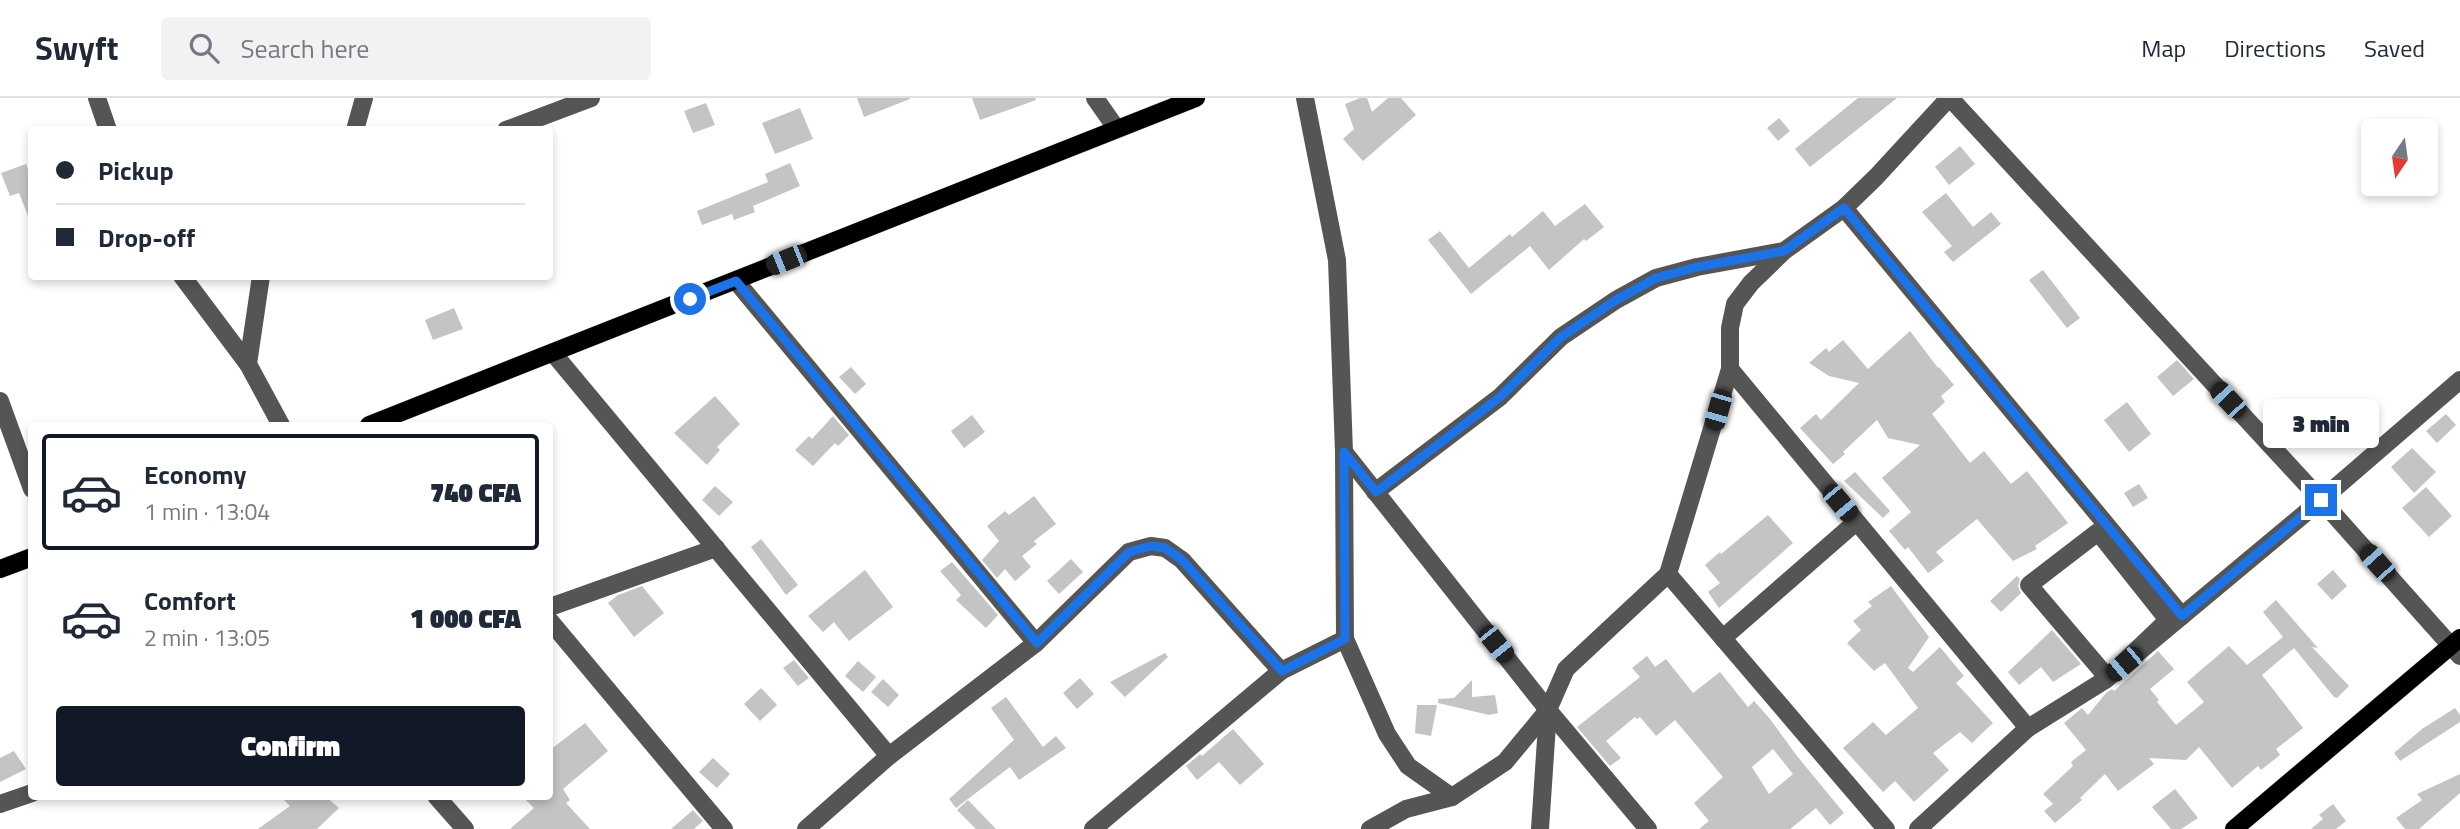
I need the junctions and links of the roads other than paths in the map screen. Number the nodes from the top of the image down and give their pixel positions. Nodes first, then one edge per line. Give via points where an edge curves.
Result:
1 (97, 98) edge
2 (364, 98) edge
3 (591, 98) edge
4 (1096, 98) edge
5 (1196, 98) edge
6 (1305, 98) edge
7 (1949, 98) edge
8 (107, 126) edge
9 (356, 126) edge
10 (517, 126) edge
11 (1116, 128) junction
12 (1844, 208) junction
13 (1784, 251) junction
14 (186, 280) edge
15 (260, 280) edge
16 (736, 281) junction
17 (553, 353) junction
18 (248, 364) junction
19 (1730, 369) junction
20 (2460, 380) edge
21 (0, 401) edge
22 (279, 422) edge
23 (377, 422) edge
24 (1344, 452) junction
25 (28, 478) edge
26 (1376, 492) junction
27 (2321, 500) junction
28 (1856, 522) junction
29 (716, 548) junction
30 (28, 558) edge
31 (0, 569) edge
32 (1668, 575) junction
33 (553, 606) edge
34 (2182, 616) junction
35 (553, 625) edge
36 (1723, 638) junction
37 (1345, 639) junction
38 (1037, 643) junction
39 (2457, 647) edge
40 (1282, 671) junction
41 (2105, 680) junction
42 (1548, 710) junction
43 (2028, 728) junction
44 (889, 756) junction
45 (28, 794) edge
46 (1452, 797) junction
47 (440, 800) edge
48 (0, 804) edge
49 (465, 829) edge
50 (724, 829) edge
51 (806, 829) edge
52 (1093, 829) edge
53 (1370, 829) edge
54 (1540, 829) edge
55 (1648, 829) edge
56 (1886, 829) edge
57 (1918, 829) edge
58 (2234, 829) edge

1 - 8 street
2 - 9 street
3 - 10 street
4 - 11 street
5 - 11 main road
6 - 24 street via 1337,260
7 - 12 street
7 - 27 street
11 - 16 main road
12 - 13 street
12 - 34 street
13 - 19 street via 1735,304
13 - 26 street via 1656,278 1616,300 1561,337 1500,397
14 - 18 street
15 - 18 street
16 - 17 main road
16 - 38 street
17 - 23 main road
17 - 29 street
18 - 22 street
19 - 28 street
19 - 32 street
20 - 27 street
21 - 25 street
24 - 26 street
24 - 37 street
26 - 42 street
27 - 34 street
27 - 39 street
28 - 36 street
28 - 43 street
29 - 33 street
29 - 44 street
30 - 31 main road
32 - 36 street
32 - 42 street via 1566,669
34 - 41 street
35 - 50 street
36 - 56 street
37 - 40 street
37 - 46 street via 1387,734 1408,766
38 - 40 street via 1129,552 1151,546 1165,548 1182,560
38 - 44 street
39 - 58 main road
40 - 52 street
41 - 41 street via 2029,585 2098,532 2168,620
41 - 43 street
42 - 46 street via 1505,762
42 - 54 street
42 - 55 street
43 - 57 street
44 - 51 street
45 - 48 street
46 - 53 street via 1406,810
47 - 49 street

